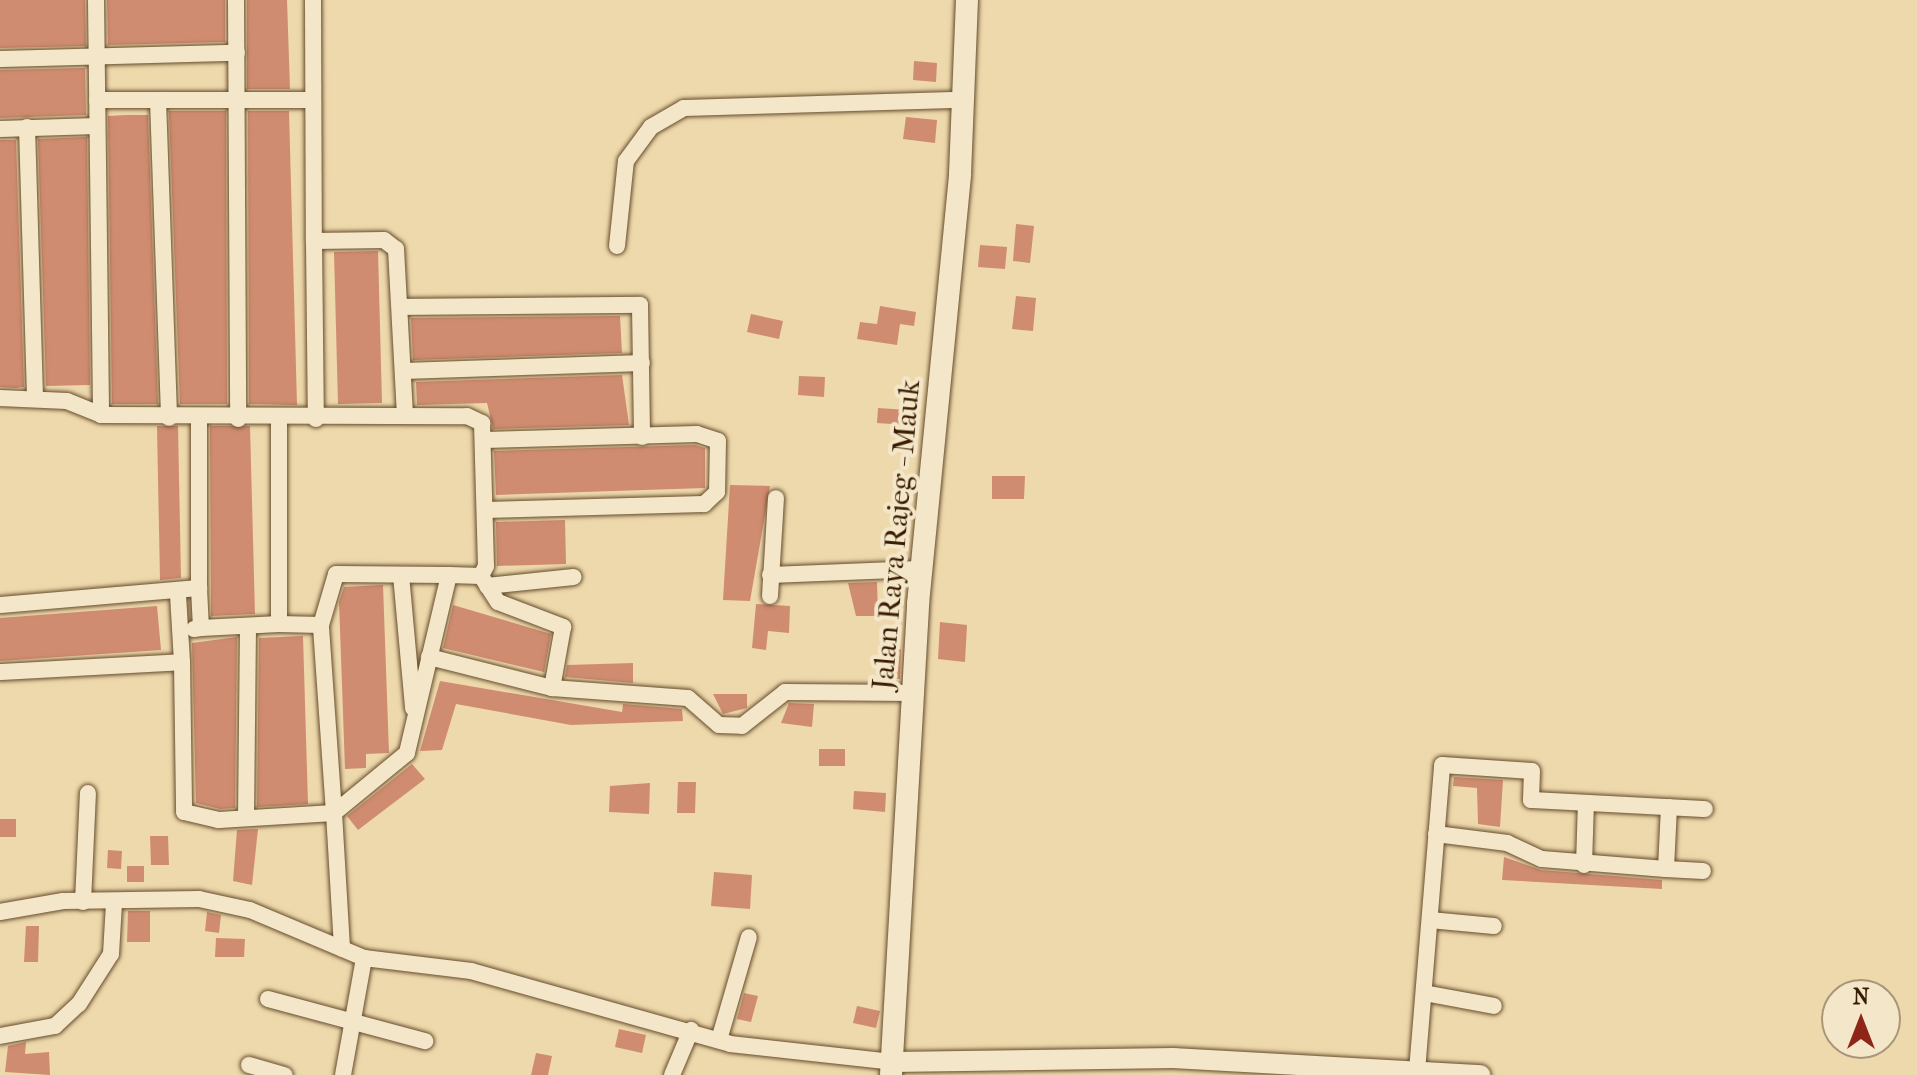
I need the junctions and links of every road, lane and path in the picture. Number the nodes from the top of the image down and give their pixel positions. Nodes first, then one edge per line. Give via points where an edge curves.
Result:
1 (96, 0) edge
2 (236, 0) edge
3 (313, 0) edge
4 (967, 0) edge
5 (237, 53) junction
6 (95, 57) junction
7 (0, 59) edge
8 (97, 100) junction
9 (158, 100) junction
10 (313, 100) junction
11 (961, 100) junction
12 (237, 102) junction
13 (97, 126) junction
14 (27, 127) junction
15 (0, 129) edge
16 (314, 241) junction
17 (617, 246) dead end
18 (401, 307) junction
19 (642, 363) junction
20 (404, 371) junction
21 (0, 398) edge
22 (35, 399) junction
23 (101, 415) junction
24 (405, 415) junction
25 (169, 418) junction
26 (279, 418) junction
27 (238, 419) junction
28 (316, 419) junction
29 (199, 420) junction
30 (642, 437) junction
31 (485, 440) junction
32 (776, 498) dead end
33 (485, 510) junction
34 (920, 569) junction
35 (401, 575) junction
36 (449, 575) junction
37 (770, 575) junction
38 (574, 577) dead end
39 (484, 581) junction
40 (199, 588) junction
41 (178, 595) junction
42 (770, 596) dead end
43 (0, 605) edge
44 (279, 624) junction
45 (321, 625) junction
46 (248, 626) junction
47 (201, 628) junction
48 (180, 630) junction
49 (429, 657) junction
50 (182, 662) junction
51 (0, 672) edge
52 (552, 688) junction
53 (913, 693) junction
54 (414, 721) junction
55 (88, 793) dead end
56 (1586, 803) junction
57 (1669, 807) junction
58 (1705, 809) dead end
59 (334, 813) junction
60 (246, 818) junction
61 (1436, 834) junction
62 (1584, 865) junction
63 (1666, 869) junction
64 (1703, 871) dead end
65 (83, 902) junction
66 (114, 903) junction
67 (0, 912) edge
68 (1430, 920) junction
69 (1494, 926) dead end
70 (749, 937) dead end
71 (342, 949) junction
72 (364, 958) junction
73 (1424, 993) junction
74 (268, 999) dead end
75 (1494, 1006) dead end
76 (355, 1024) junction
77 (691, 1030) junction
78 (0, 1036) edge
79 (719, 1040) junction
80 (425, 1041) dead end
81 (249, 1065) dead end
82 (892, 1068) edge
83 (1417, 1071) junction
84 (1368, 1072) edge
85 (285, 1075) edge
86 (343, 1075) edge
87 (672, 1075) edge
88 (1481, 1075) edge

1 - 6 street
2 - 5 street
3 - 10 street
4 - 11 main road, Jalan Raya Rajeg - Mauk
5 - 6 street
5 - 12 street
6 - 7 street
6 - 8 street
8 - 9 street
8 - 13 street
9 - 12 street
9 - 25 street
10 - 12 street
10 - 16 street
11 - 17 street via 684,108 651,127 626,161
11 - 34 main road, Jalan Raya Rajeg - Mauk
12 - 27 street
13 - 14 street
13 - 23 street
14 - 15 street
14 - 22 street
16 - 18 street via 390,243 399,257
16 - 28 street
18 - 19 street via 628,301 642,311
18 - 20 street
19 - 20 street
19 - 30 street
20 - 24 street
21 - 22 street
22 - 23 street
23 - 25 street
24 - 28 street
24 - 31 street via 478,418
25 - 29 street
26 - 27 street
26 - 28 street
26 - 44 street
27 - 29 street
29 - 40 street
30 - 31 street
30 - 33 street via 716,436 713,499
31 - 33 street
32 - 37 street
33 - 39 street
34 - 37 street
34 - 53 main road, Jalan Raya Rajeg - Mauk
35 - 36 street
35 - 45 street via 336,574
35 - 54 street
36 - 39 street
36 - 49 street
37 - 42 street
38 - 39 street
39 - 52 street via 507,608 563,627
40 - 41 street
40 - 47 street
41 - 43 street
41 - 48 street
44 - 45 street
44 - 46 street
45 - 59 street
46 - 47 street
46 - 60 street
47 - 48 street
48 - 50 street
49 - 52 street
49 - 54 street
50 - 51 street
50 - 60 street via 184,812
52 - 53 street via 688,698 719,725 742,726 785,692
53 - 82 main road, Jalan Raya Rajeg - Mauk
54 - 59 street via 407,753
55 - 65 street
56 - 57 street
56 - 61 street via 1531,800 1532,771 1442,765
56 - 62 street
57 - 58 street
57 - 63 street
59 - 60 street
59 - 71 street
61 - 62 street
61 - 68 street
62 - 63 street
63 - 64 street
65 - 66 street
65 - 67 street
66 - 71 street via 228,904
66 - 78 street via 111,954 79,1004 55,1026
68 - 69 street
68 - 73 street
70 - 79 street
71 - 72 street
72 - 76 street
72 - 77 street via 471,971
73 - 75 street
73 - 83 street
74 - 76 street
76 - 80 street
76 - 86 street
77 - 79 street
77 - 87 street
79 - 82 street
81 - 85 street
82 - 84 street via 1174,1058
83 - 84 street
83 - 88 street

